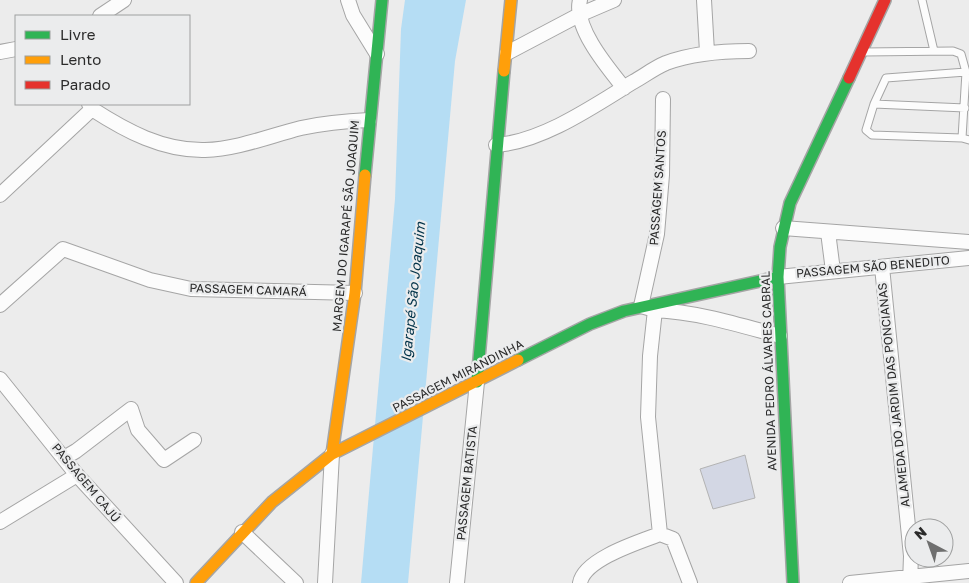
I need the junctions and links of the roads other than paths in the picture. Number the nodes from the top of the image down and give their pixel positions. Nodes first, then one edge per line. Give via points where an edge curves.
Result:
1 (124, 0) edge
2 (348, 0) edge
3 (382, 0) edge
4 (511, 0) edge
5 (580, 0) edge
6 (614, 0) edge
7 (704, 0) edge
8 (922, 0) edge
9 (883, 1) edge
10 (579, 14) junction
11 (102, 15) edge
12 (15, 49) edge
13 (749, 51) dead end
14 (934, 51) junction
15 (0, 52) edge
16 (507, 52) junction
17 (707, 52) junction
18 (862, 52) junction
19 (377, 54) junction
20 (966, 72) junction
21 (624, 88) junction
22 (664, 99) dead end
23 (874, 104) junction
24 (90, 106) edge
25 (965, 108) junction
26 (369, 120) junction
27 (965, 139) edge
28 (496, 145) junction
29 (0, 195) edge
30 (783, 228) junction
31 (828, 232) junction
32 (969, 242) edge
33 (969, 258) edge
34 (882, 267) junction
35 (832, 271) junction
36 (778, 277) junction
37 (355, 293) junction
38 (0, 305) edge
39 (640, 306) junction
40 (655, 310) junction
41 (780, 336) junction
42 (0, 379) edge
43 (477, 382) junction
44 (194, 440) dead end
45 (337, 452) junction
46 (64, 458) junction
47 (78, 475) junction
48 (0, 522) edge
49 (242, 532) junction
50 (660, 534) junction
51 (969, 570) edge
52 (910, 580) edge
53 (176, 583) edge
54 (196, 583) edge
55 (296, 583) edge
56 (325, 583) edge
57 (457, 583) edge
58 (580, 583) edge
59 (690, 583) edge
60 (793, 583) edge
61 (850, 583) edge

1 - 11 street
2 - 19 street via 353,15
3 - 19 street, MARGEM DO IGARAPÉ SÃO JOAQUIM
4 - 16 street
5 - 10 street
6 - 10 street
7 - 17 street
8 - 14 lane
9 - 18 street, AVENIDA PEDRO ÁLVARES CABRAL
10 - 16 street
10 - 21 street via 590,41
12 - 15 street
13 - 17 street
14 - 18 lane
14 - 20 lane via 961,54
16 - 28 street
17 - 21 street via 668,62
18 - 30 street, AVENIDA PEDRO ÁLVARES CABRAL via 790,203
19 - 26 street, MARGEM DO IGARAPÉ SÃO JOAQUIM
20 - 23 lane via 886,78
20 - 25 lane
21 - 28 street via 532,137
22 - 39 street, PASSAGEM SANTOS via 657,234
23 - 25 lane
23 - 27 lane via 866,130 872,135
24 - 26 street via 134,135 203,150 256,142 324,123
24 - 29 street
25 - 27 lane
26 - 37 street, MARGEM DO IGARAPÉ SÃO JOAQUIM
28 - 43 street
30 - 31 street, PASSAGEM SÃO BENEDITO
30 - 36 street, AVENIDA PEDRO ÁLVARES CABRAL
31 - 32 street, PASSAGEM SÃO BENEDITO
31 - 35 street
33 - 34 street, PASSAGEM SÃO BENEDITO
34 - 35 street, PASSAGEM SÃO BENEDITO
34 - 52 street, ALAMEDA DO JARDIM DAS PONCIANAS
35 - 36 street, PASSAGEM SÃO BENEDITO
36 - 39 street, PASSAGEM MIRANDINHA
36 - 41 street, AVENIDA PEDRO ÁLVARES CABRAL
37 - 38 street, PASSAGEM CAMARÁ via 191,289 150,280 68,249 58,251
37 - 45 street, MARGEM DO IGARAPÉ SÃO JOAQUIM
39 - 40 street
39 - 43 street, PASSAGEM MIRANDINHA via 590,324
40 - 41 street via 684,312
40 - 50 street via 648,417
41 - 60 street, AVENIDA PEDRO ÁLVARES CABRAL
42 - 46 street, PASSAGEM CAJÚ
43 - 45 street, PASSAGEM MIRANDINHA
43 - 57 street, PASSAGEM BATISTA
44 - 46 street via 164,460 138,430 131,410
45 - 49 street, PASSAGEM MIRANDINHA via 287,489
45 - 56 street
46 - 47 street, PASSAGEM CAJÚ
47 - 48 street
47 - 53 street, PASSAGEM CAJÚ
49 - 54 street, PASSAGEM MIRANDINHA
49 - 55 street
50 - 58 street via 594,564 581,577
50 - 59 street via 673,539
51 - 52 street
52 - 61 street

